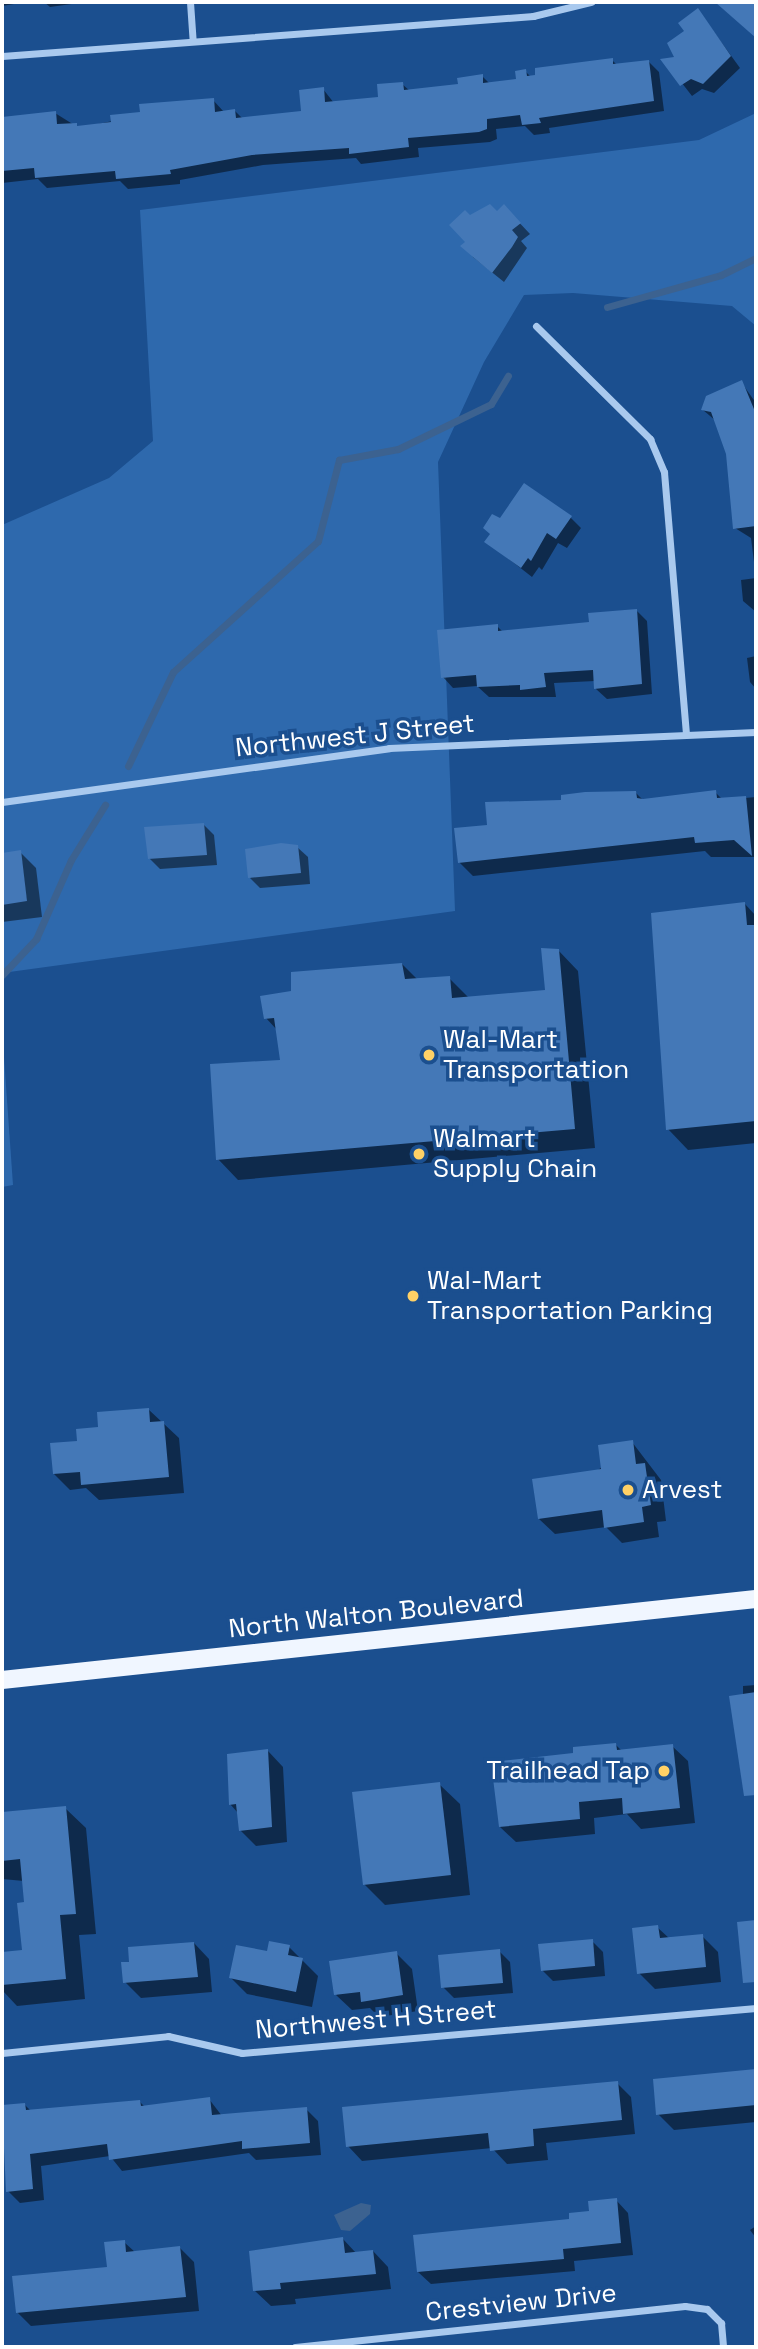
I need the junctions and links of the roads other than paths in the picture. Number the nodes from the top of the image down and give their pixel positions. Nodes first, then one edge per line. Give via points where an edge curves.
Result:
1 (190, 2) edge
2 (591, 2) edge
3 (193, 41) junction
4 (2, 57) edge
5 (536, 326) dead end
6 (756, 732) edge
7 (686, 733) junction
8 (2, 802) edge
9 (756, 1599) edge
10 (2, 1680) edge
11 (756, 2008) edge
12 (2, 2053) edge
13 (295, 2347) edge
14 (723, 2347) edge

1 - 3 street
2 - 3 street via 533,16
3 - 4 street
5 - 7 street via 650,439 664,472
6 - 7 street, Northwest J Street
7 - 8 street, Northwest J Street via 389,748
9 - 10 main road, North Walton Boulevard
11 - 12 street, Northwest H Street via 242,2053 168,2036
13 - 14 street, Crestview Drive via 685,2306 707,2309 721,2323

